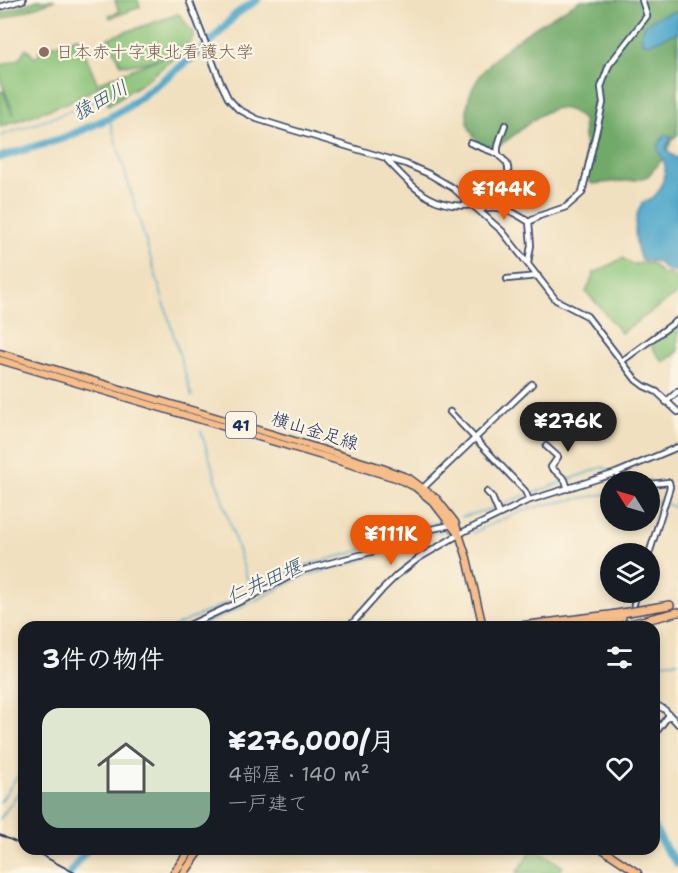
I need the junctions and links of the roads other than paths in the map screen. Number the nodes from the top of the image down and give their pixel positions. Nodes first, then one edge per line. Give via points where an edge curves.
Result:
1 (23, 0) edge
2 (189, 0) edge
3 (642, 0) edge
4 (0, 8) edge
5 (505, 125) dead end
6 (471, 143) dead end
7 (498, 154) junction
8 (385, 158) junction
9 (488, 206) junction
10 (477, 208) junction
11 (529, 222) junction
12 (528, 263) junction
13 (538, 276) junction
14 (507, 279) dead end
15 (678, 320) edge
16 (0, 353) edge
17 (0, 360) edge
18 (622, 361) junction
19 (532, 384) dead end
20 (678, 391) edge
21 (666, 402) junction
22 (450, 412) dead end
23 (678, 412) edge
24 (476, 438) junction
25 (546, 446) dead end
26 (678, 447) edge
27 (621, 471) edge
28 (600, 477) edge
29 (660, 482) edge
30 (567, 484) junction
31 (422, 490) junction
32 (487, 492) dead end
33 (528, 497) junction
34 (497, 509) junction
35 (660, 520) edge
36 (451, 525) junction
37 (458, 534) junction
38 (678, 603) edge
39 (670, 605) junction
40 (678, 612) edge
41 (662, 617) junction
42 (199, 621) edge
43 (355, 621) edge
44 (482, 621) edge
45 (564, 621) edge
46 (607, 621) edge
47 (644, 621) edge
48 (649, 621) edge
49 (660, 707) edge
50 (669, 714) junction
51 (678, 723) edge
52 (660, 727) edge
53 (187, 855) edge
54 (197, 855) edge
55 (611, 855) edge
56 (174, 873) edge
57 (184, 873) edge
58 (638, 873) edge

1 - 4 street
2 - 8 street via 219,81 238,109 258,119
3 - 11 street via 646,16 609,65 602,87 603,103 582,193 566,207
5 - 7 street
6 - 7 street
7 - 9 street via 507,163 508,174 501,191
8 - 10 street via 441,180
8 - 10 street via 432,201 450,207
9 - 10 street
9 - 11 street via 512,212
10 - 12 street
11 - 12 street
12 - 13 street
13 - 14 street
13 - 18 street via 556,300 587,316
15 - 18 street
16 - 31 main road, 横山金足線 / 41 via 371,464 401,475
17 - 31 main road, 横山金足線 / 41 via 381,472
18 - 21 street via 636,380
19 - 24 street
20 - 21 street
21 - 23 street
22 - 24 street
24 - 31 street
24 - 33 street
25 - 30 street via 558,457 551,467
26 - 27 street
28 - 30 street
29 - 35 street via 672,481
30 - 33 street
31 - 36 main road, 横山金足線 / 41
31 - 37 main road, 横山金足線 / 41 via 448,511
32 - 34 street
33 - 34 street
34 - 37 street
36 - 37 main road, 横山金足線 / 41
36 - 42 street via 300,571
37 - 43 street via 398,575
37 - 44 main road, 横山金足線 / 41
38 - 39 highway
39 - 45 highway
39 - 46 highway
40 - 41 highway
41 - 47 highway
41 - 48 highway
49 - 50 street
50 - 51 street
50 - 52 street
53 - 56 highway
54 - 57 highway
55 - 58 main road

